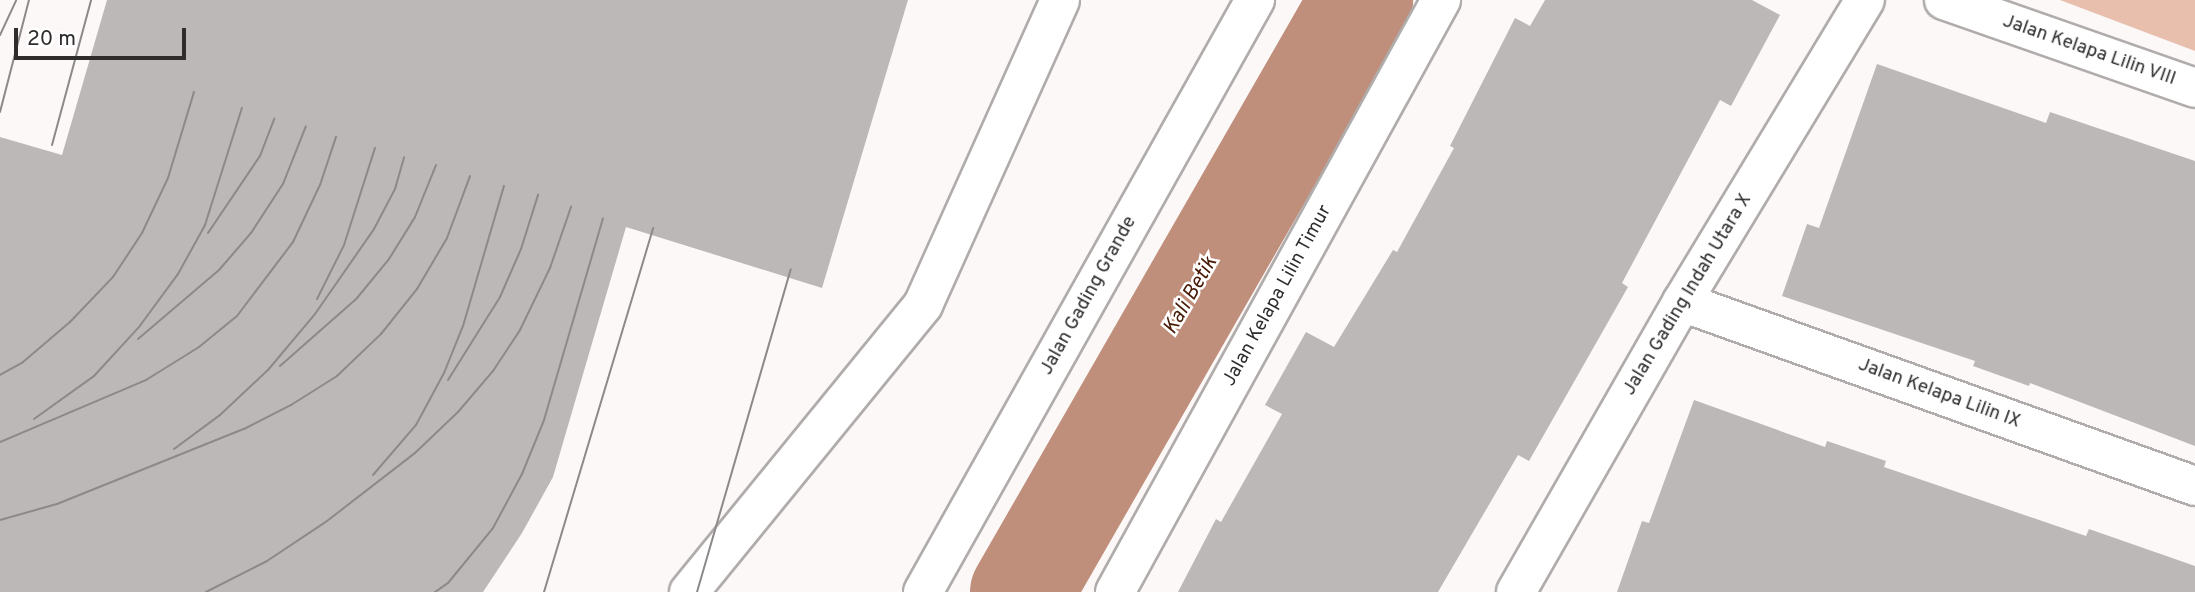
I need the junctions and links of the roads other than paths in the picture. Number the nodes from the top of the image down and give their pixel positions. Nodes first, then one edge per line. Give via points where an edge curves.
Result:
1 (1060, 0) edge
2 (1255, 0) edge
3 (1441, 0) edge
4 (1866, 0) edge
5 (1944, 0) edge
6 (2195, 88) edge
7 (1682, 302) junction
8 (2195, 486) edge
9 (690, 592) edge
10 (923, 592) edge
11 (1115, 592) edge
12 (1516, 592) edge

1 - 9 street via 923,305
2 - 10 street, Jalan Gading Grande
3 - 11 street, Jalan Kelapa Lilin Timur
4 - 7 street, Jalan Gading Indah Utara X
5 - 6 street, Jalan Kelapa Lilin VIII
7 - 8 street, Jalan Kelapa Lilin IX
7 - 12 street, Jalan Gading Indah Utara X

